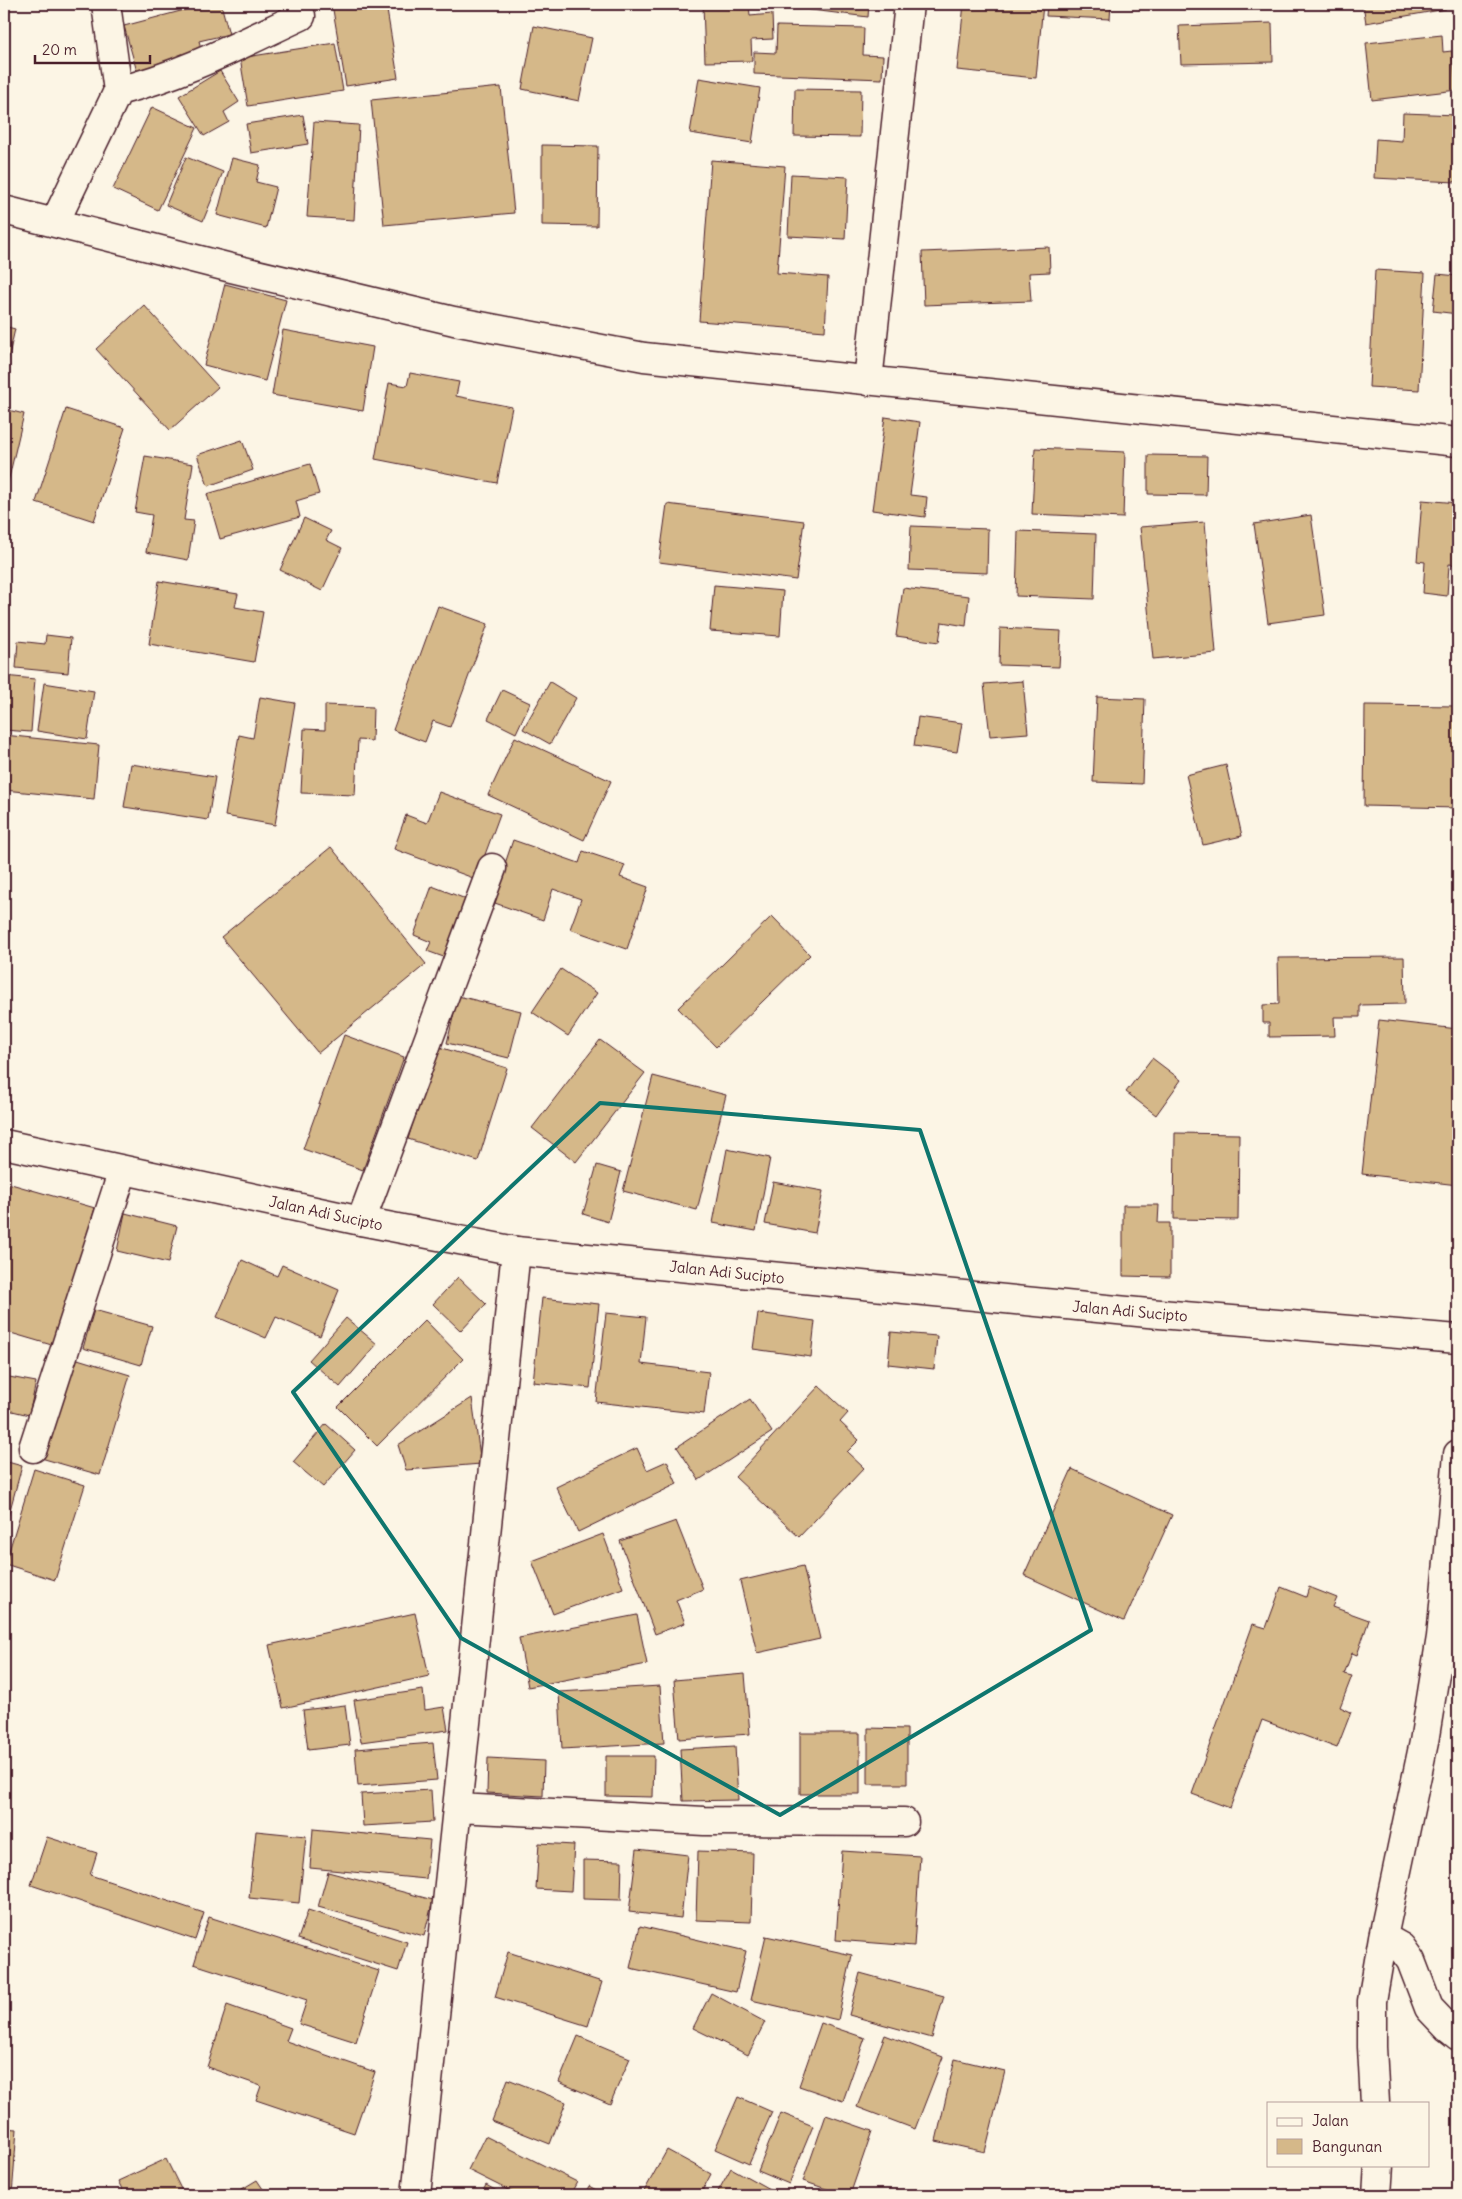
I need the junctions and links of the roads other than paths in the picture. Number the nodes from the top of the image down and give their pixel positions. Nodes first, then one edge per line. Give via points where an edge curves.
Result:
1 (106, 4) edge
2 (909, 4) edge
3 (301, 16) dead end
4 (118, 91) junction
5 (4, 210) edge
6 (56, 222) junction
7 (868, 381) junction
8 (1458, 442) edge
9 (492, 868) dead end
10 (4, 1144) edge
11 (123, 1170) junction
12 (361, 1221) junction
13 (516, 1251) junction
14 (1458, 1339) edge
15 (33, 1448) dead end
16 (1458, 1454) edge
17 (458, 1808) junction
18 (904, 1822) dead end
19 (1383, 1937) junction
20 (1458, 2036) edge
21 (1375, 2102) edge
22 (1379, 2166) edge
23 (416, 2195) edge
24 (1377, 2195) edge

1 - 4 street
2 - 7 street
3 - 4 street via 185,71
4 - 6 street
5 - 6 street
6 - 7 street via 454,321 644,358
7 - 8 street
9 - 12 street
10 - 11 street, Jalan Adi Sucipto
11 - 12 street, Jalan Adi Sucipto
11 - 15 street
12 - 13 street, Jalan Adi Sucipto
13 - 14 street, Jalan Adi Sucipto via 1148,1313
13 - 17 street
16 - 19 street via 1442,1637 1424,1742
17 - 18 street via 704,1821
17 - 23 street
19 - 20 street via 1401,1947 1411,1961 1429,2008
19 - 21 street via 1372,2001
22 - 24 street

